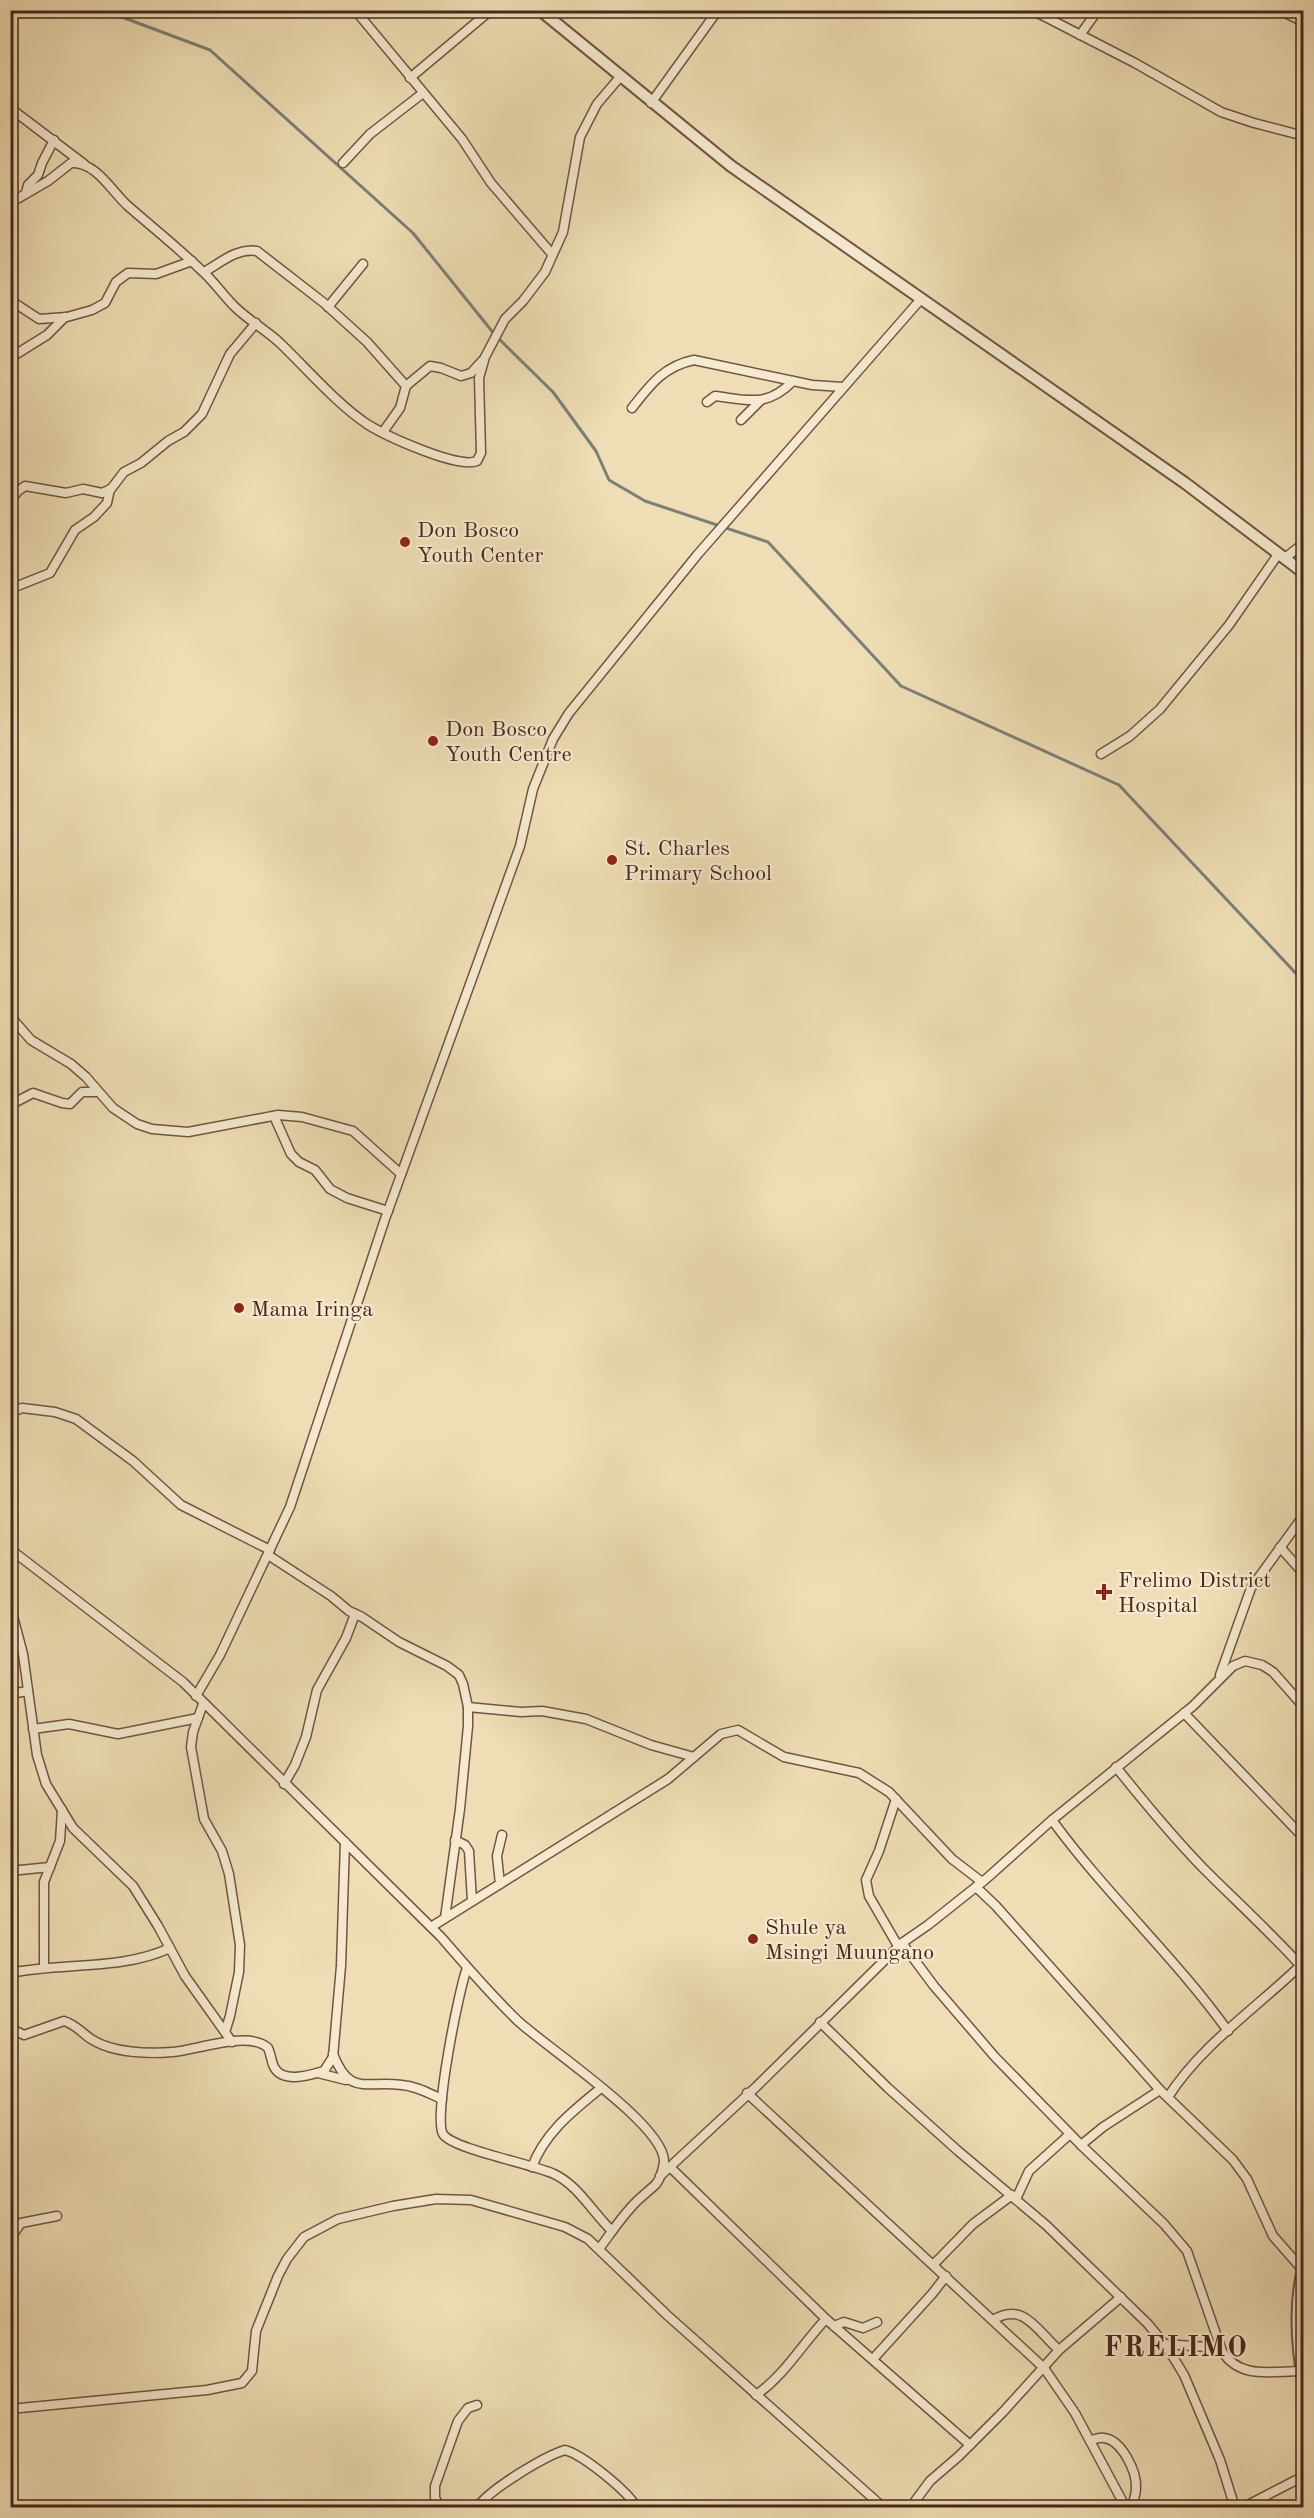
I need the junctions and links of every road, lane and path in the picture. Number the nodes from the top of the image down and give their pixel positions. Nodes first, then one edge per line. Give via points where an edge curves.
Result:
1 (355, 10) edge
2 (491, 10) edge
3 (540, 10) edge
4 (718, 10) edge
5 (1032, 10) edge
6 (1098, 10) edge
7 (1279, 10) edge
8 (1304, 22) edge
9 (1080, 34) junction
10 (620, 77) junction
11 (410, 78) junction
12 (423, 93) junction
13 (651, 103) junction
14 (10, 108) edge
15 (1304, 136) edge
16 (54, 140) junction
17 (343, 163) dead end
18 (90, 168) junction
19 (26, 193) junction
20 (10, 203) edge
21 (552, 254) junction
22 (192, 261) junction
23 (363, 264) dead end
24 (204, 272) junction
25 (921, 299) junction
26 (10, 300) edge
27 (328, 307) junction
28 (65, 317) junction
29 (255, 323) junction
30 (485, 357) junction
31 (10, 358) edge
32 (793, 381) junction
33 (406, 386) junction
34 (843, 387) junction
35 (760, 400) junction
36 (707, 402) dead end
37 (632, 408) dead end
38 (741, 420) dead end
39 (383, 432) junction
40 (110, 489) junction
41 (10, 501) edge
42 (1304, 543) edge
43 (1282, 556) junction
44 (1304, 573) edge
45 (10, 589) edge
46 (1101, 754) dead end
47 (10, 1016) edge
48 (98, 1092) junction
49 (10, 1104) edge
50 (274, 1116) junction
51 (401, 1174) junction
52 (388, 1211) junction
53 (10, 1413) edge
54 (1304, 1515) edge
55 (1280, 1547) junction
56 (10, 1549) edge
57 (269, 1553) junction
58 (1304, 1574) edge
59 (10, 1605) edge
60 (356, 1614) junction
61 (1220, 1678) junction
62 (28, 1691) junction
63 (10, 1694) edge
64 (196, 1696) junction
65 (203, 1704) junction
66 (468, 1707) junction
67 (1304, 1707) edge
68 (1184, 1713) junction
69 (198, 1718) junction
70 (33, 1729) junction
71 (694, 1757) junction
72 (1116, 1767) junction
73 (284, 1784) junction
74 (896, 1799) junction
75 (62, 1809) junction
76 (1052, 1820) junction
77 (1302, 1834) edge
78 (502, 1835) dead end
79 (455, 1840) junction
80 (345, 1842) junction
81 (50, 1868) junction
82 (10, 1871) edge
83 (500, 1884) junction
84 (979, 1885) junction
85 (472, 1901) junction
86 (445, 1918) junction
87 (431, 1927) junction
88 (900, 1945) junction
89 (170, 1948) junction
90 (1302, 1963) edge
91 (44, 1968) junction
92 (468, 1968) junction
93 (10, 1973) edge
94 (820, 2022) junction
95 (10, 2028) edge
96 (1228, 2031) junction
97 (225, 2032) junction
98 (232, 2042) junction
99 (333, 2054) junction
100 (318, 2073) junction
101 (349, 2081) junction
102 (601, 2088) junction
103 (1160, 2090) junction
104 (747, 2093) junction
105 (1168, 2097) junction
106 (442, 2099) junction
107 (1070, 2134) junction
108 (1081, 2145) junction
109 (532, 2167) junction
110 (670, 2167) junction
111 (660, 2176) junction
112 (1014, 2197) junction
113 (57, 2216) dead end
114 (612, 2231) junction
115 (10, 2240) edge
116 (599, 2249) junction
117 (934, 2264) junction
118 (1303, 2267) edge
119 (946, 2276) junction
120 (1301, 2290) edge
121 (1121, 2297) junction
122 (826, 2319) junction
123 (993, 2320) junction
124 (877, 2322) dead end
125 (834, 2326) junction
126 (1165, 2344) junction
127 (1221, 2348) junction
128 (1059, 2350) junction
129 (873, 2359) junction
130 (1044, 2368) junction
131 (1301, 2371) junction
132 (1304, 2385) edge
133 (756, 2396) junction
134 (477, 2405) dead end
135 (10, 2409) edge
136 (1090, 2441) junction
137 (970, 2445) junction
138 (1304, 2476) edge
139 (441, 2508) edge
140 (477, 2508) edge
141 (637, 2508) edge
142 (884, 2508) edge
143 (910, 2508) edge
144 (1126, 2508) edge
145 (1132, 2508) edge
146 (1235, 2508) edge
147 (1242, 2508) edge

1 - 11 street
2 - 11 street
3 - 10 street
4 - 13 street
5 - 9 street
6 - 9 street
7 - 8 street
9 - 15 street via 1221,112
10 - 13 street
10 - 21 street via 597,104 580,137 563,232
11 - 12 street
12 - 17 street via 370,134
12 - 21 street via 462,139 491,183
13 - 25 street via 731,166
14 - 16 street
16 - 18 street
16 - 19 street
18 - 19 street via 71,163
18 - 22 street
19 - 20 street
21 - 30 street via 538,283 505,319
22 - 24 street
22 - 28 street via 156,274 128,273 116,282 105,303
23 - 27 street
24 - 27 street via 237,252 256,251
24 - 29 street
25 - 34 street
25 - 43 street via 1185,483
26 - 28 street via 39,319
27 - 33 street via 367,342
28 - 31 street via 47,335
29 - 39 street via 359,418
29 - 40 street via 230,354 202,414 184,432 124,472
30 - 33 street via 466,376 430,366
30 - 39 street via 479,378 481,453 477,461 451,461
32 - 34 street
32 - 35 street
32 - 37 street via 723,364 687,362 664,370
33 - 39 street via 400,408
34 - 51 street via 698,554 569,712 533,789 520,846
35 - 36 street via 716,396
35 - 38 street
40 - 41 street via 102,493 83,489 66,493 26,486
40 - 45 street via 108,503 75,530 50,573
42 - 43 street
43 - 44 street
43 - 46 street via 1160,709 1130,736
47 - 48 street via 22,1032 71,1064
48 - 49 street via 84,1091 67,1104 33,1094
48 - 50 street via 112,1108 152,1130 188,1132
50 - 51 street via 302,1117 353,1131
50 - 52 street via 291,1154 315,1170 330,1189
51 - 52 street
52 - 57 street via 305,1466
53 - 57 street via 22,1408 76,1419 133,1461 181,1505
54 - 55 street
55 - 58 street
55 - 61 street via 1251,1588
56 - 64 street
57 - 60 street
57 - 64 street
59 - 62 street
60 - 66 street via 459,1675
60 - 73 street via 316,1690 301,1750
61 - 67 street via 1233,1666 1255,1662 1273,1672
61 - 68 street
62 - 63 street
62 - 70 street
64 - 65 street
65 - 69 street
65 - 73 street
66 - 71 street via 542,1711 586,1719
66 - 79 street
68 - 72 street
68 - 77 street
69 - 70 street via 118,1734 69,1724
69 - 97 street via 191,1747 204,1819 222,1851 229,1874 240,1945 239,1972
70 - 75 street via 41,1772
71 - 74 street via 721,1734 738,1730 784,1756 858,1773
71 - 83 street via 668,1779
72 - 76 street
72 - 90 street via 1181,1844
73 - 80 street
74 - 84 street
74 - 88 street via 866,1881 868,1896
75 - 81 street via 60,1841
75 - 89 street via 73,1828 133,1886
76 - 84 street
76 - 96 street
78 - 83 street via 497,1856
79 - 85 street via 469,1851
79 - 86 street
80 - 87 street
80 - 99 street via 341,1966
81 - 82 street
81 - 91 street via 43,1893
83 - 85 street
84 - 88 street
84 - 103 street
85 - 86 street
86 - 87 street
87 - 92 street
88 - 94 street
88 - 107 street via 995,2056
89 - 91 street via 129,1962
89 - 97 street via 184,1976
90 - 96 street
91 - 93 street
92 - 102 street via 519,2021
92 - 106 street
94 - 104 street
94 - 112 street via 957,2151
95 - 98 street via 24,2035 64,2021 100,2043 154,2052
96 - 105 street via 1179,2080
97 - 98 street
98 - 100 street via 263,2044 281,2074
99 - 100 street via 328,2066
99 - 101 street
100 - 101 street
101 - 106 street via 415,2087
102 - 109 street via 548,2136
102 - 111 street via 654,2138 664,2160
103 - 105 street
103 - 108 street
104 - 110 street
104 - 117 street
105 - 118 street via 1233,2160 1247,2179 1272,2236
106 - 109 street via 440,2125 448,2139
107 - 108 street
107 - 112 street via 1029,2171
108 - 127 street via 1187,2251
109 - 114 street via 555,2174 574,2188
110 - 111 street
110 - 122 street
111 - 114 street
112 - 117 street via 973,2224
112 - 121 street
113 - 115 street via 21,2223
114 - 116 street
116 - 133 street
116 - 135 street via 577,2232 471,2200 435,2199 338,2220 304,2237 286,2259 256,2331 252,2371 242,2383 207,2390
117 - 119 street
118 - 120 street
119 - 123 street
119 - 129 street
120 - 131 street
121 - 126 street
121 - 128 street
122 - 125 street
122 - 133 street via 776,2381
123 - 128 street via 1017,2313
123 - 130 street
124 - 125 street via 863,2328 844,2322
125 - 129 street
126 - 127 street
126 - 146 street via 1184,2375 1220,2460
127 - 131 street via 1231,2364 1243,2370
128 - 130 street
129 - 137 street
130 - 136 street
130 - 137 street
131 - 132 street
133 - 142 street
134 - 139 street via 462,2413 455,2428 435,2486 435,2498
136 - 144 street
136 - 145 street via 1106,2438 1120,2448 1136,2480
137 - 143 street via 930,2481
138 - 147 street
140 - 141 street via 512,2479 565,2450 624,2492

